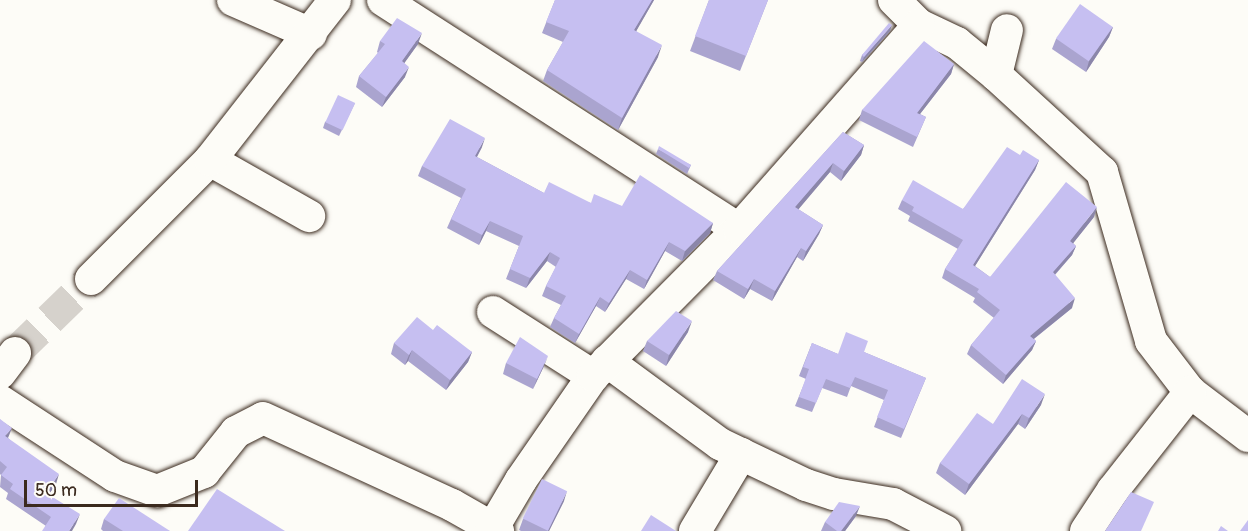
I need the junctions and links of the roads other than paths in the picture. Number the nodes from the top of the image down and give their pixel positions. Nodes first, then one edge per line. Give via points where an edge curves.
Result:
1 (233, 0) edge
2 (335, 0) edge
3 (383, 0) edge
4 (894, 0) edge
5 (919, 25) junction
6 (1007, 30) dead end
7 (311, 34) junction
8 (996, 75) junction
9 (210, 160) junction
10 (309, 216) dead end
11 (739, 229) junction
12 (91, 279) tunnel mouth
13 (493, 312) dead end
14 (600, 369) junction
15 (1190, 392) junction
16 (0, 401) edge
17 (1248, 436) edge
18 (741, 454) junction
19 (495, 530) edge
20 (695, 531) edge
21 (945, 531) edge
22 (1086, 531) edge

1 - 7 street
2 - 7 street
3 - 11 street
4 - 5 street
5 - 8 street via 957,43
5 - 11 street
6 - 8 street
7 - 9 street
8 - 15 street via 1102,172 1151,341
9 - 10 street
9 - 12 street
11 - 14 street
13 - 14 street
14 - 18 street
14 - 19 street
15 - 17 street
15 - 22 street
16 - 19 street via 115,476 157,492 204,472 236,432 263,418
18 - 20 street
18 - 21 street via 834,494 904,508

